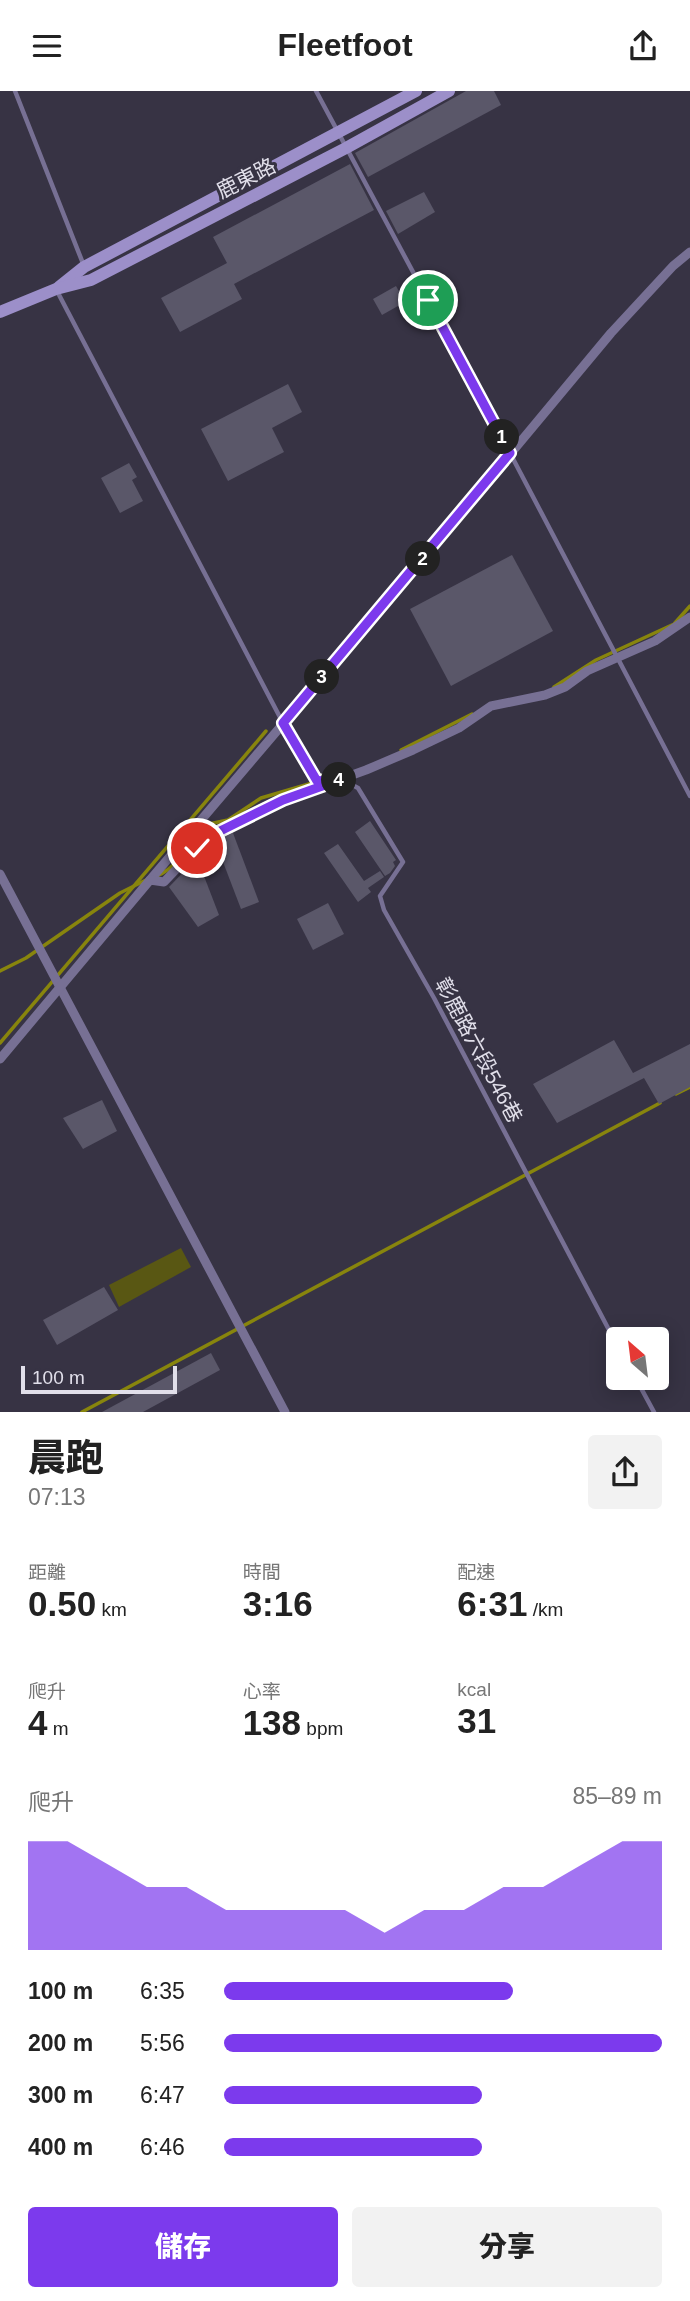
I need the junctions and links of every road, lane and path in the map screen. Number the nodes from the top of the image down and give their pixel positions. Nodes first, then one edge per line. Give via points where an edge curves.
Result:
1 (15, 91) edge
2 (316, 91) edge
3 (416, 91) edge
4 (449, 91) edge
5 (339, 134) junction
6 (346, 148) junction
7 (690, 252) edge
8 (84, 267) junction
9 (56, 289) junction
10 (0, 312) edge
11 (510, 453) junction
12 (690, 617) edge
13 (617, 657) junction
14 (283, 723) junction
15 (342, 779) junction
16 (690, 796) edge
17 (0, 874) edge
18 (150, 880) junction
19 (60, 988) junction
20 (0, 1059) edge
21 (607, 1327) edge
22 (642, 1390) edge
23 (285, 1412) edge
24 (654, 1412) edge

1 - 8 lane
2 - 5 lane
3 - 5 street, 鹿東路
4 - 6 street, 鹿東路
5 - 6 lane
5 - 8 street, 鹿東路
6 - 9 street, 鹿東路 via 91,280
6 - 11 lane
7 - 11 street via 611,333
8 - 9 street, 鹿東路
9 - 10 street, 鹿東路
9 - 14 lane
11 - 13 lane
11 - 14 street
12 - 13 street via 654,641
13 - 15 street via 565,687 491,706 459,728
13 - 16 lane
14 - 15 lane via 317,781
14 - 18 street
15 - 18 street via 283,800 206,838 164,882
15 - 21 lane, 彰鹿路六段546巷 via 358,789 403,862 380,896 384,910
17 - 19 street
18 - 19 street
19 - 20 street
19 - 23 street
22 - 24 lane

